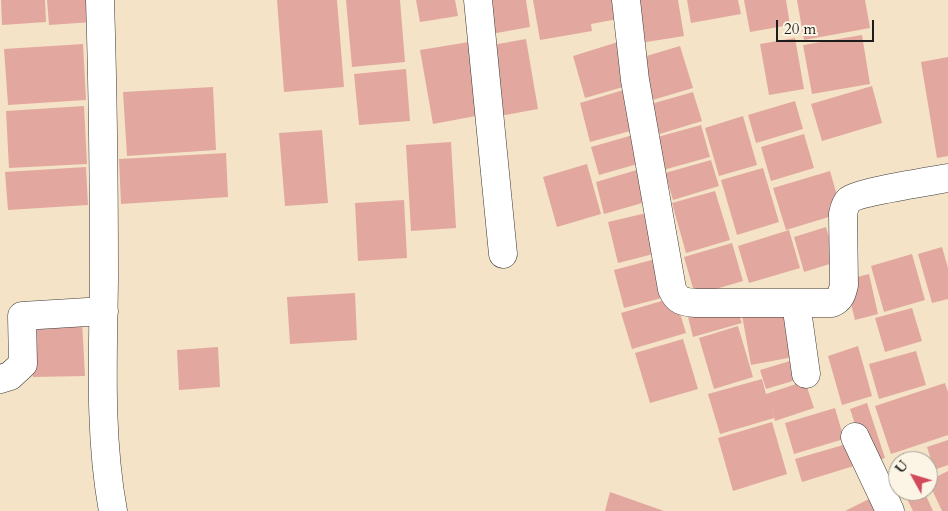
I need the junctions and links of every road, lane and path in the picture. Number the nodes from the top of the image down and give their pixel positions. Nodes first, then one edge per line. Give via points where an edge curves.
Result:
1 (100, 0) edge
2 (478, 0) edge
3 (626, 0) edge
4 (948, 178) edge
5 (503, 254) dead end
6 (796, 303) junction
7 (104, 311) junction
8 (806, 374) dead end
9 (0, 379) edge
10 (855, 438) dead end
11 (113, 511) edge
12 (890, 511) edge

1 - 7 street
2 - 5 street
3 - 6 street via 635,80 675,296 683,302 696,303
4 - 6 street via 863,194 849,200 843,214 844,285 840,296 832,303
6 - 8 street
7 - 9 street via 22,316 23,364 10,376
7 - 11 street via 103,395 107,478
10 - 12 street

